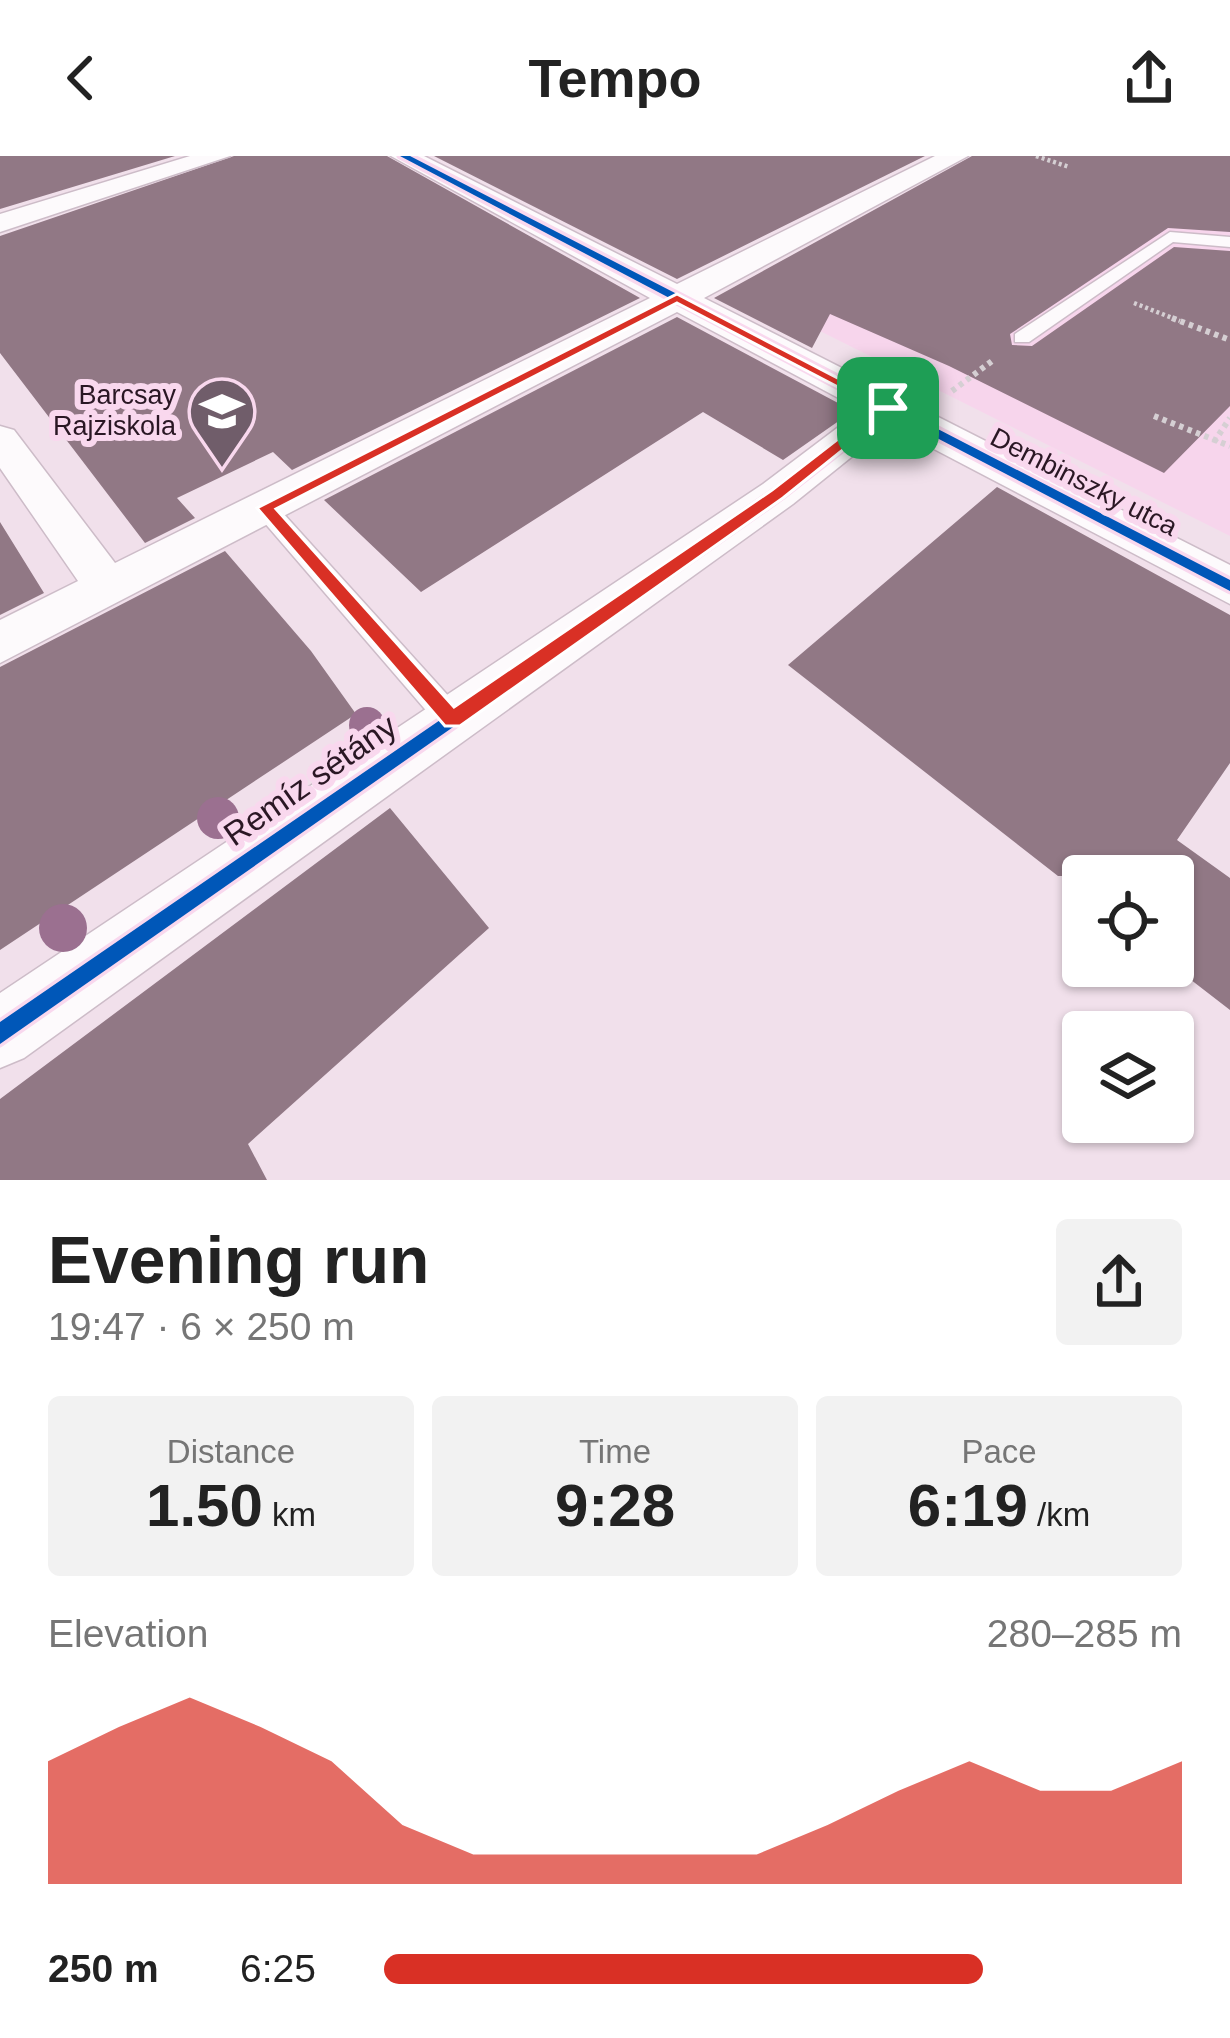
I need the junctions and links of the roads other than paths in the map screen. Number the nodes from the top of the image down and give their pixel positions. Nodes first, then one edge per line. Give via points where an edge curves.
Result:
1 (218, 156) edge
2 (404, 156) edge
3 (955, 156) edge
4 (0, 223) edge
5 (1230, 242) edge
6 (677, 298) junction
7 (1022, 338) road end
8 (900, 414) junction
9 (0, 439) edge
10 (265, 508) junction
11 (1230, 586) edge
12 (108, 588) junction
13 (0, 643) edge
14 (430, 734) junction
15 (0, 1034) edge

1 - 4 street
2 - 6 street, Dembinszky utca
3 - 6 street
5 - 7 lane via 1170,237
6 - 8 street, Dembinszky utca
6 - 10 street
8 - 11 street, Dembinszky utca
8 - 14 street, Remíz sétány
9 - 12 street
10 - 12 street
10 - 14 lane
12 - 13 street
14 - 15 street, Remíz sétány

